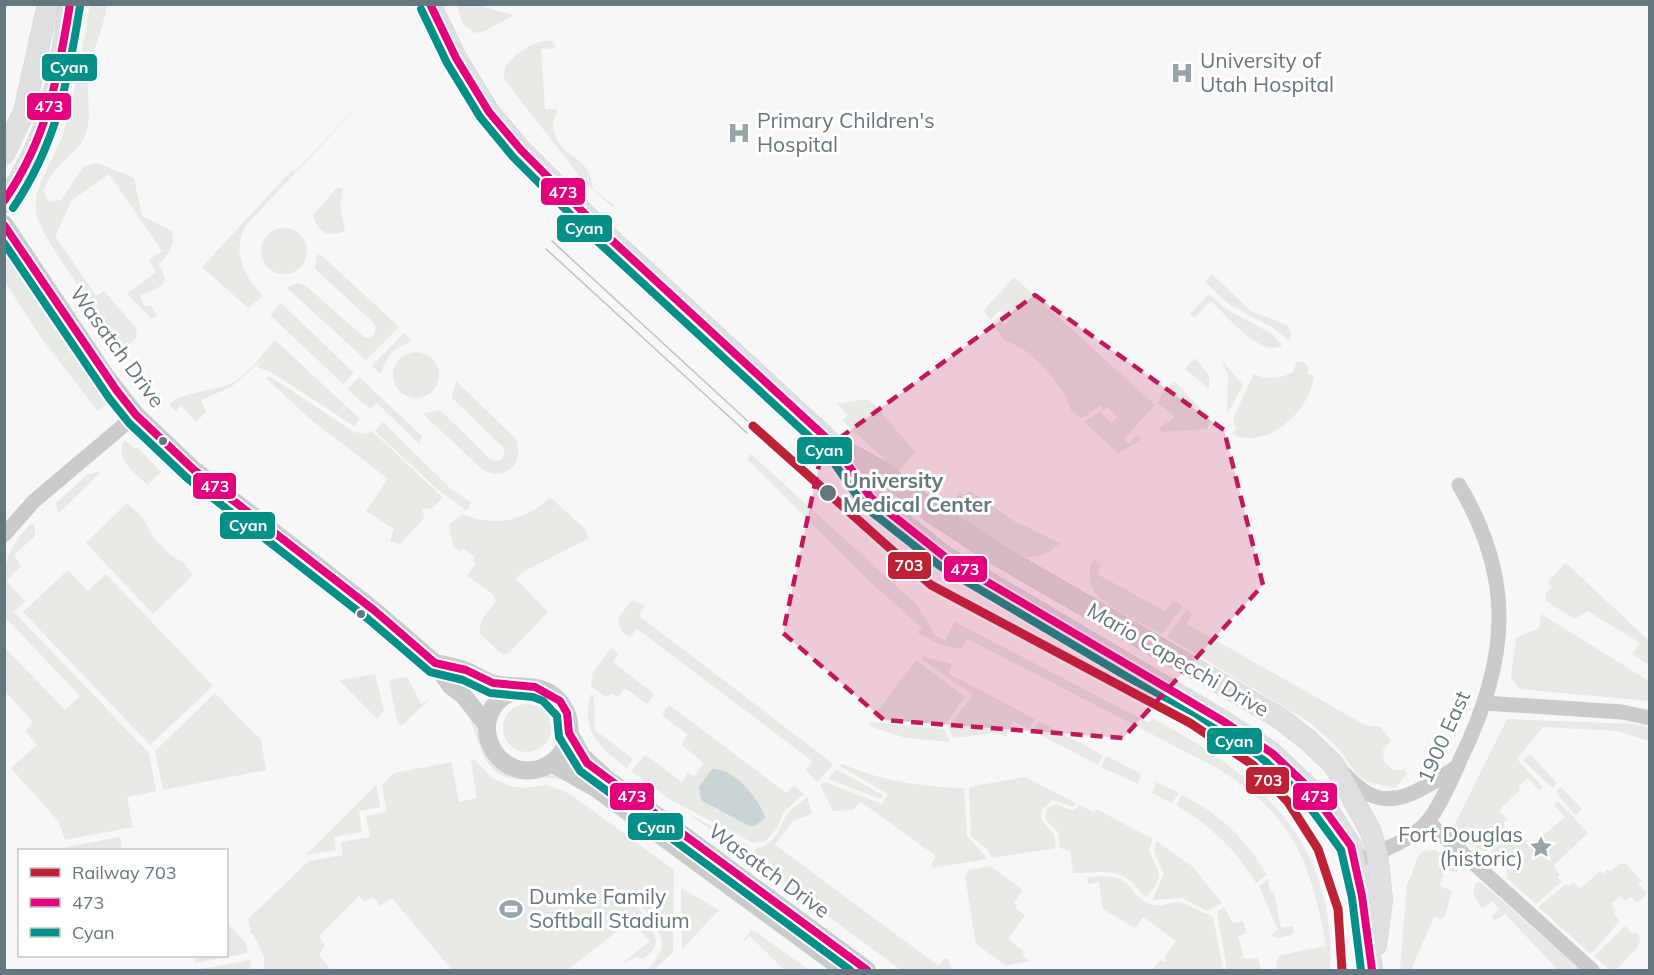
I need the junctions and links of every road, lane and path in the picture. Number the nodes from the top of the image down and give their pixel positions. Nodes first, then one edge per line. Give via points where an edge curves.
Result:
1 (48, 4) edge
2 (70, 4) edge
3 (430, 4) edge
4 (28, 98) junction
5 (4, 154) edge
6 (4, 181) edge
7 (4, 202) edge
8 (4, 224) edge
9 (136, 415) junction
10 (835, 446) junction
11 (1459, 485) dead end
12 (4, 535) edge
13 (435, 663) junction
14 (521, 688) junction
15 (1484, 702) junction
16 (1650, 718) edge
17 (486, 724) junction
18 (569, 733) junction
19 (551, 764) junction
20 (1334, 765) junction
21 (1457, 766) junction
22 (1428, 822) junction
23 (1377, 853) junction
24 (1356, 861) junction
25 (844, 970) edge
26 (867, 970) edge
27 (1372, 970) edge
28 (1592, 970) edge

1 - 4 main road
2 - 7 main road via 46,126 33,157
3 - 10 main road, Mario Capecchi Drive via 456,58 489,112 521,150 604,233
4 - 5 main road
4 - 6 main road via 24,143
8 - 9 street, Wasatch Drive
9 - 12 street via 34,501
9 - 13 street, Wasatch Drive via 194,470 375,611
10 - 20 main road, Mario Capecchi Drive via 884,473 933,513 991,551 1281,719
10 - 24 main road, Mario Capecchi Drive via 871,498 945,557 1272,753 1331,814
11 - 15 street, 1900 East via 1477,520 1497,589 1497,656
13 - 14 street, Wasatch Drive via 466,670 493,684
13 - 17 street, Wasatch Drive
14 - 17 street via 500,698
14 - 18 street, Wasatch Drive via 542,690 560,701 567,713
15 - 16 street via 1622,712
15 - 21 street, 1900 East
17 - 19 street, Wasatch Drive via 490,746 510,766 523,770
18 - 19 street via 561,754
18 - 26 street, Wasatch Drive via 582,756 607,779
19 - 25 street, Wasatch Drive via 597,789
20 - 21 street via 1367,793 1394,798 1412,794
20 - 23 main road, Mario Capecchi Drive via 1361,810
21 - 22 street, 1900 East
22 - 23 street
22 - 28 street
23 - 24 street
23 - 27 main road, Mario Capecchi Drive via 1382,900
24 - 27 main road, Mario Capecchi Drive

